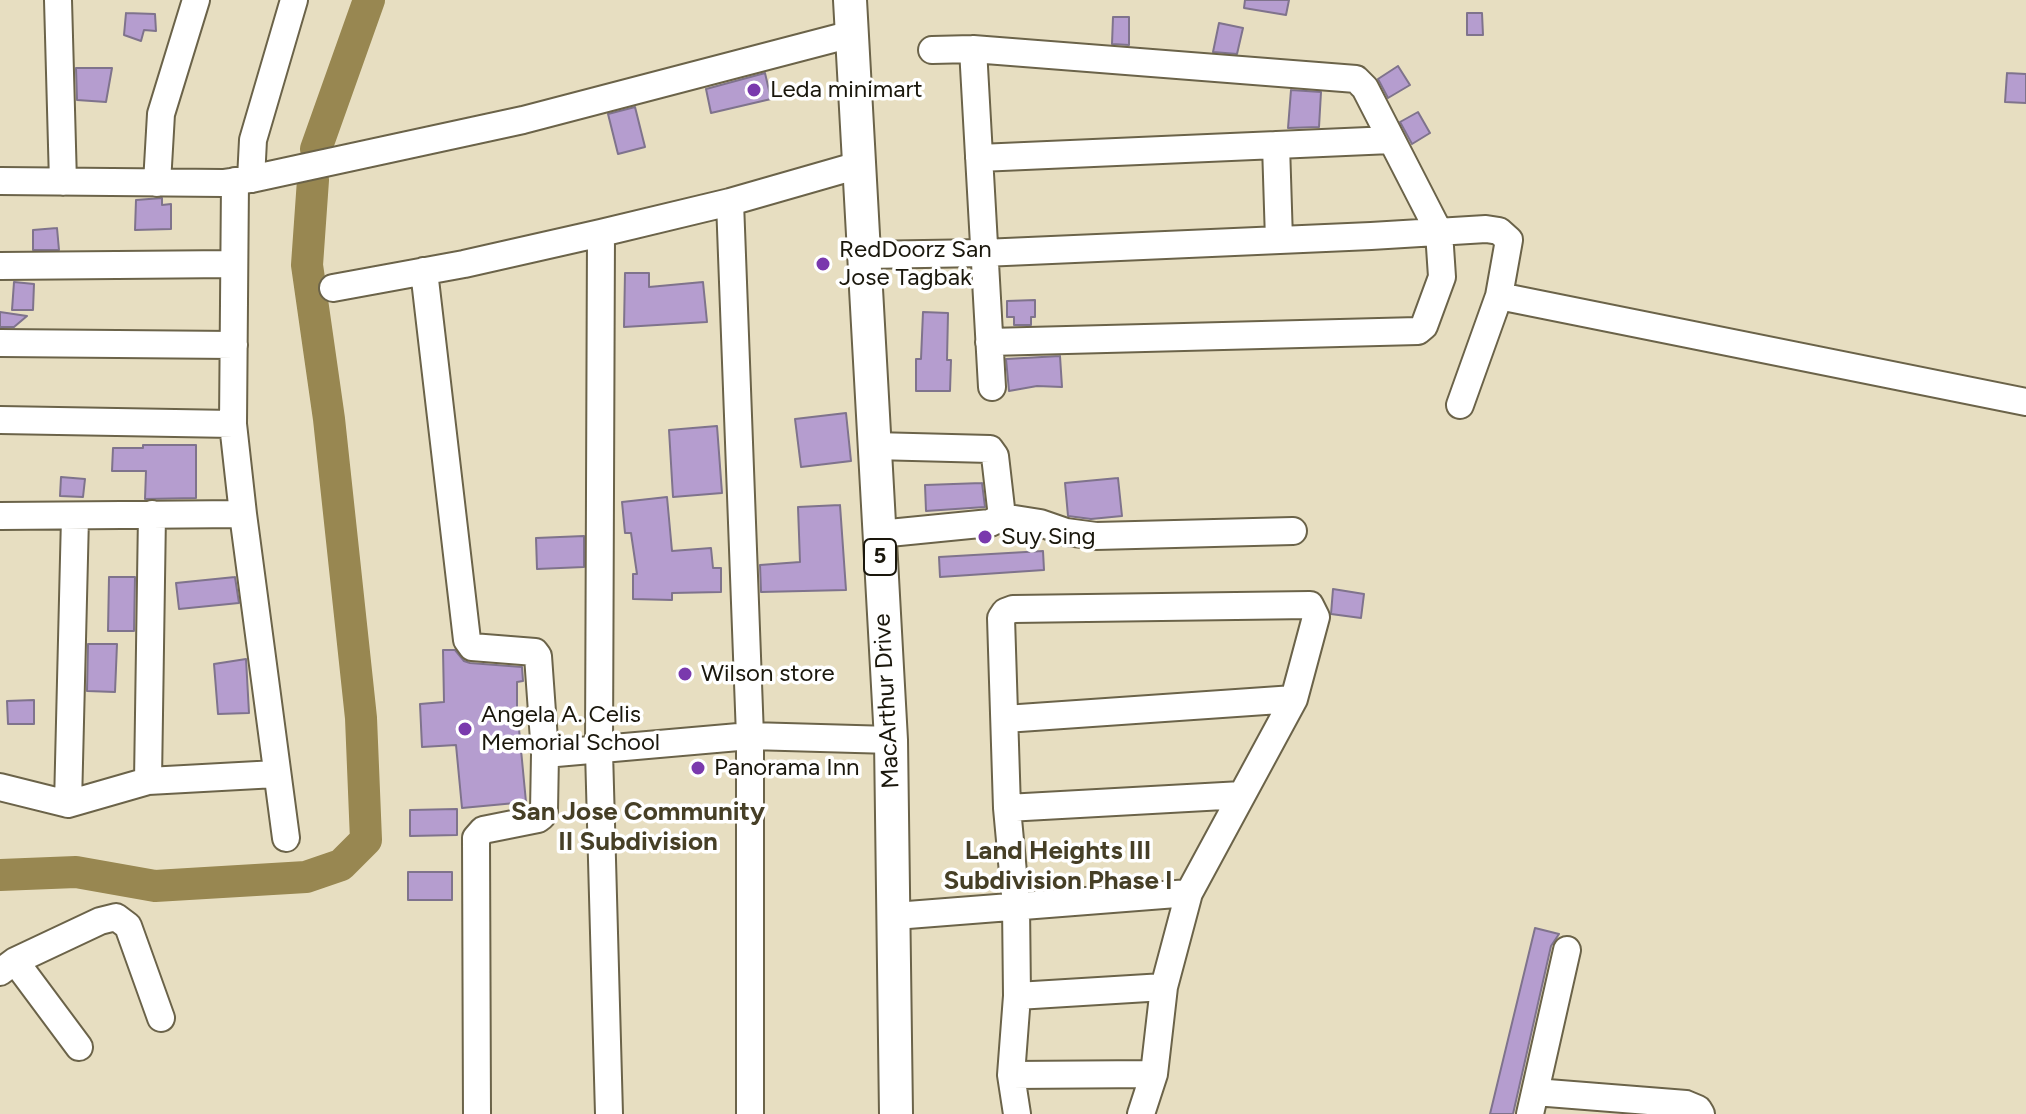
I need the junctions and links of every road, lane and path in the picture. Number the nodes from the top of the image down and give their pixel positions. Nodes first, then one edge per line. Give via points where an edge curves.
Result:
1 (58, 0) edge
2 (196, 0) edge
3 (294, 0) edge
4 (850, 0) edge
5 (852, 34) junction
6 (973, 49) junction
7 (932, 50) dead end
8 (1391, 140) junction
9 (1276, 145) junction
10 (979, 158) junction
11 (859, 165) junction
12 (243, 180) junction
13 (0, 181) edge
14 (63, 182) junction
15 (157, 183) junction
16 (730, 202) junction
17 (1439, 232) junction
18 (601, 233) junction
19 (1279, 240) junction
20 (983, 253) junction
21 (865, 255) junction
22 (233, 264) junction
23 (0, 266) edge
24 (424, 271) junction
25 (333, 288) dead end
26 (1499, 296) junction
27 (989, 342) junction
28 (0, 343) edge
29 (234, 345) junction
30 (992, 387) dead end
31 (2026, 402) edge
32 (1460, 405) dead end
33 (0, 420) edge
34 (233, 424) junction
35 (874, 446) junction
36 (152, 514) junction
37 (243, 514) junction
38 (0, 516) edge
39 (75, 517) junction
40 (1002, 517) junction
41 (1293, 531) dead end
42 (879, 534) junction
43 (1294, 699) junction
44 (1005, 719) junction
45 (750, 736) junction
46 (891, 740) junction
47 (599, 751) junction
48 (545, 754) junction
49 (276, 774) junction
50 (148, 781) junction
51 (0, 787) edge
52 (1242, 795) junction
53 (68, 804) junction
54 (1007, 808) junction
55 (286, 838) dead end
56 (1189, 893) junction
57 (1016, 905) junction
58 (895, 916) junction
59 (1567, 950) dead end
60 (8, 967) edge
61 (1164, 987) junction
62 (1017, 996) junction
63 (161, 1018) dead end
64 (79, 1047) dead end
65 (1154, 1074) junction
66 (1011, 1075) junction
67 (1532, 1103) edge
68 (477, 1114) edge
69 (609, 1114) edge
70 (750, 1114) edge
71 (896, 1114) edge
72 (1017, 1114) edge
73 (1141, 1114) edge
74 (1701, 1114) edge

1 - 14 street
2 - 15 street via 161,114
3 - 12 street
4 - 5 main road, MacArthur Drive / 5
5 - 11 main road, MacArthur Drive / 5
5 - 12 street via 523,120
6 - 7 street
6 - 8 street via 1356,79
6 - 10 street
8 - 9 street
8 - 17 street
9 - 10 street
9 - 19 street
10 - 20 street
11 - 16 street
11 - 21 main road, MacArthur Drive / 5
12 - 15 street
12 - 22 street
13 - 14 street
14 - 15 street
16 - 18 street
16 - 45 street
17 - 19 street
17 - 26 street via 1504,233 1509,240
17 - 27 street via 1442,277 1418,331
18 - 24 street
18 - 47 street
19 - 20 street
20 - 21 street
20 - 27 street
21 - 35 main road, MacArthur Drive / 5
22 - 23 street
22 - 29 street
24 - 25 street
24 - 48 street via 467,640 472,647 536,654
26 - 31 street
26 - 32 street
27 - 30 street
28 - 29 street
29 - 34 street
33 - 34 street
34 - 37 street
35 - 40 street via 990,449
35 - 42 main road, MacArthur Drive / 5
36 - 37 street
36 - 39 street
36 - 50 street
37 - 49 street
38 - 39 street
39 - 53 street
40 - 41 street via 1096,536
40 - 42 street via 990,523
42 - 46 main road, MacArthur Drive / 5
43 - 44 street
43 - 44 street via 1316,617 1310,605 1013,609 1001,618
43 - 52 street
44 - 54 street
45 - 46 street
45 - 47 street
45 - 70 street
46 - 58 main road, MacArthur Drive / 5
47 - 48 street
47 - 69 street
48 - 68 street via 542,816 483,830 476,838
49 - 50 street
49 - 55 street
50 - 53 street
51 - 53 street
52 - 54 street
52 - 56 street
54 - 57 street
56 - 57 street
56 - 61 street
57 - 58 street
57 - 62 street
58 - 71 main road, MacArthur Drive / 5
59 - 67 street
60 - 63 street via 116,917 128,926
60 - 64 street
61 - 62 street
61 - 65 street
62 - 66 street
65 - 66 street
65 - 73 street
66 - 72 street
67 - 74 street via 1686,1104

